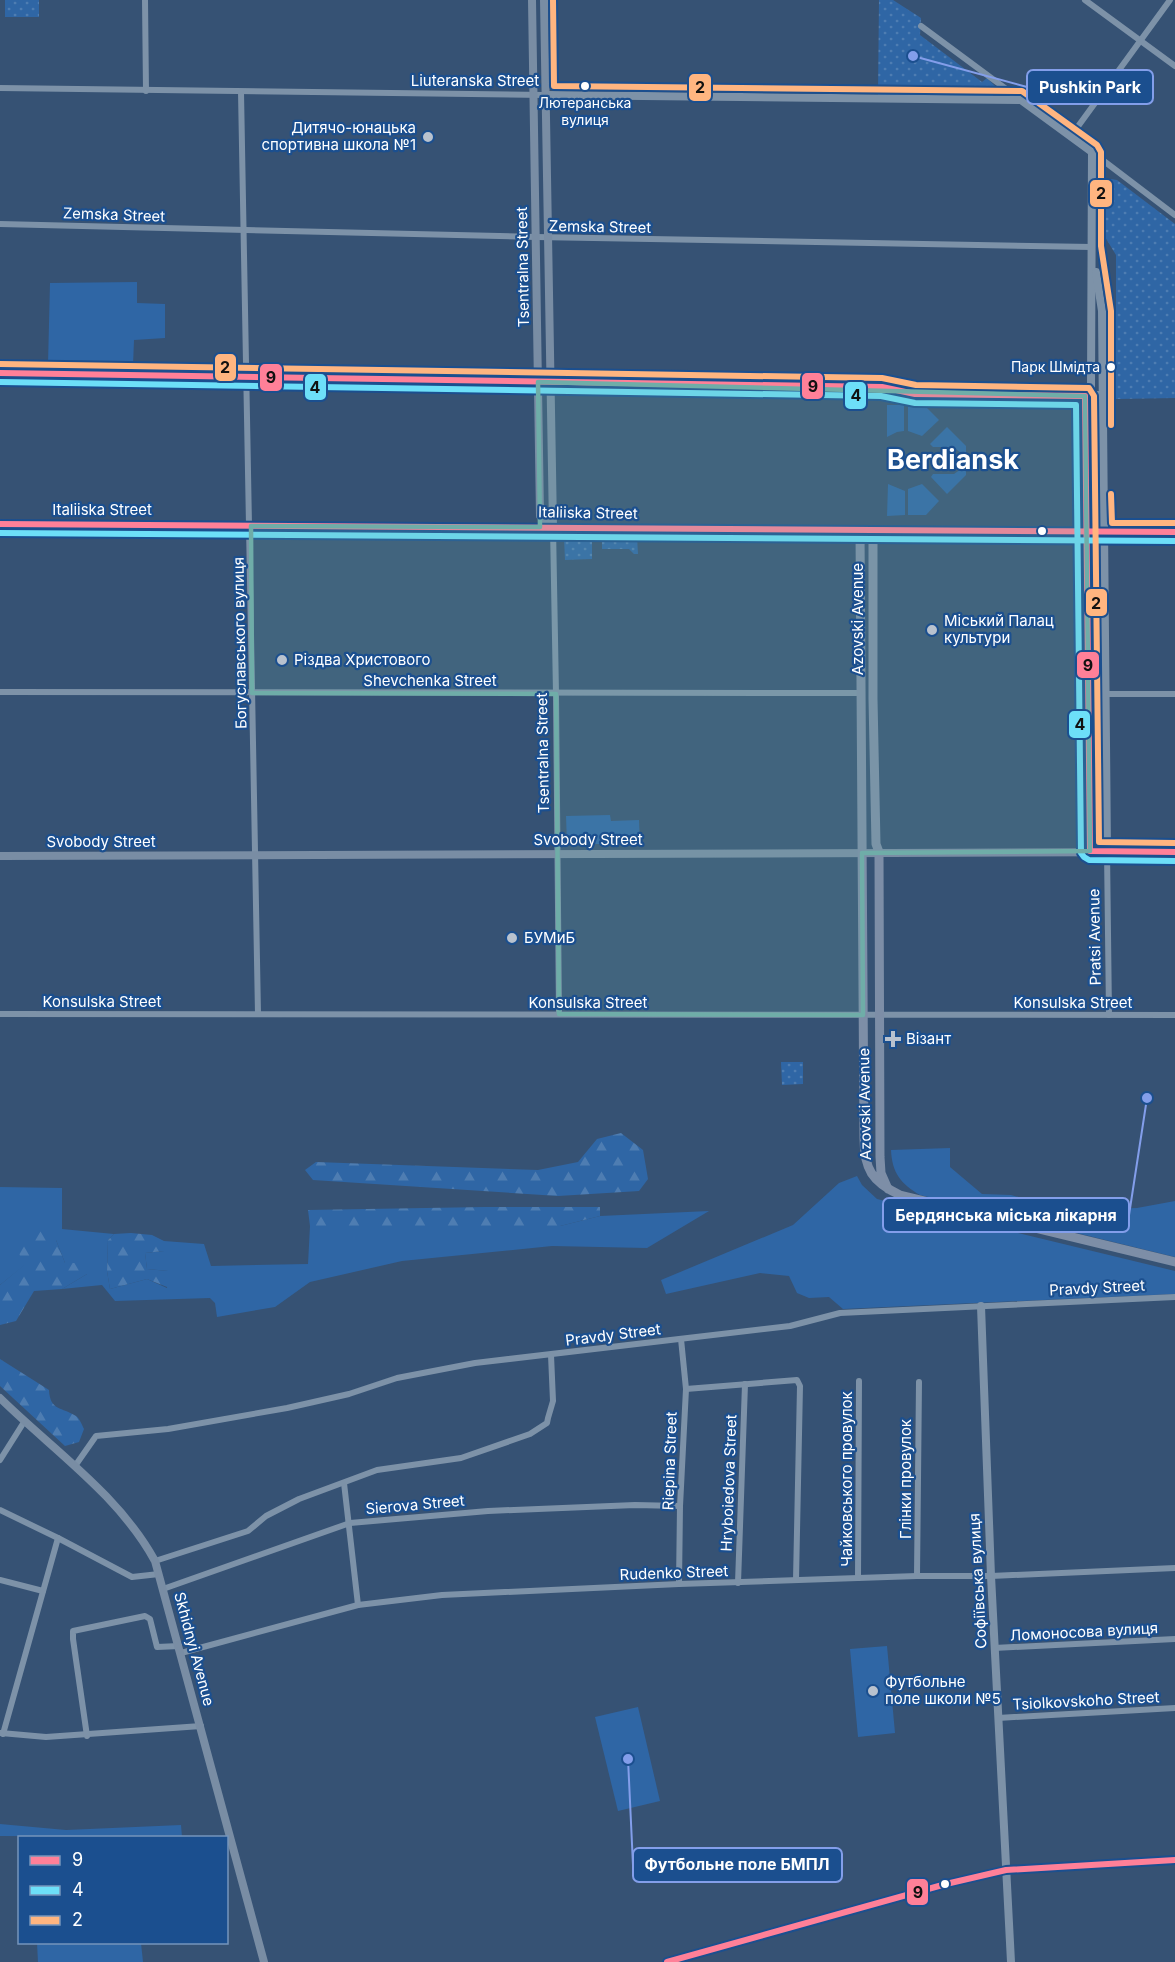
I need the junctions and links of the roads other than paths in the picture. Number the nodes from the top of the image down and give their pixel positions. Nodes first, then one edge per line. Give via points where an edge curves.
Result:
1 (145, 0) edge
2 (532, 0) edge
3 (544, 0) edge
4 (1085, 0) edge
5 (1170, 0) edge
6 (921, 26) dead end
7 (1141, 41) junction
8 (1175, 66) edge
9 (0, 88) edge
10 (146, 91) junction
11 (241, 92) junction
12 (534, 95) junction
13 (545, 95) junction
14 (1021, 100) junction
15 (1071, 136) junction
16 (1092, 152) junction
17 (1175, 215) edge
18 (0, 224) edge
19 (245, 230) junction
20 (536, 237) junction
21 (548, 238) junction
22 (1092, 247) junction
23 (0, 373) edge
24 (247, 378) junction
25 (538, 382) junction
26 (549, 382) junction
27 (1085, 396) junction
28 (1102, 396) junction
29 (0, 524) edge
30 (251, 526) junction
31 (553, 528) junction
32 (860, 531) junction
33 (873, 531) junction
34 (1085, 532) junction
35 (1102, 532) junction
36 (1175, 532) edge
37 (0, 692) edge
38 (252, 693) junction
39 (860, 693) junction
40 (873, 693) junction
41 (556, 694) junction
42 (1089, 694) junction
43 (1106, 694) junction
44 (1175, 694) edge
45 (1090, 851) junction
46 (879, 852) junction
47 (1107, 852) junction
48 (1175, 852) edge
49 (558, 853) junction
50 (862, 853) junction
51 (256, 855) junction
52 (0, 856) edge
53 (0, 1014) edge
54 (258, 1014) junction
55 (559, 1014) junction
56 (863, 1015) junction
57 (879, 1015) junction
58 (1109, 1015) junction
59 (1175, 1015) edge
60 (888, 1189) junction
61 (1175, 1262) edge
62 (1175, 1296) edge
63 (981, 1306) junction
64 (681, 1339) junction
65 (551, 1355) junction
66 (860, 1381) dead end
67 (919, 1382) dead end
68 (745, 1384) junction
69 (686, 1389) junction
70 (0, 1398) edge
71 (24, 1422) junction
72 (0, 1460) edge
73 (75, 1466) junction
74 (344, 1483) junction
75 (680, 1506) junction
76 (0, 1510) edge
77 (350, 1523) junction
78 (58, 1538) junction
79 (154, 1561) junction
80 (1175, 1568) edge
81 (159, 1574) junction
82 (917, 1576) junction
83 (991, 1576) junction
84 (858, 1578) junction
85 (0, 1580) edge
86 (796, 1581) junction
87 (738, 1583) junction
88 (679, 1584) junction
89 (163, 1589) junction
90 (43, 1591) junction
91 (358, 1605) junction
92 (1175, 1639) edge
93 (994, 1648) junction
94 (180, 1650) junction
95 (1175, 1708) edge
96 (998, 1718) junction
97 (201, 1726) junction
98 (1, 1733) edge
99 (87, 1736) junction
100 (1175, 1860) edge
101 (1006, 1870) junction
102 (264, 1962) edge
103 (666, 1962) edge
104 (1011, 1962) edge

1 - 10 street
2 - 12 main road, Tsentralna Street
3 - 13 main road, Tsentralna Street
4 - 7 street
5 - 7 street
6 - 14 street
7 - 8 street
7 - 15 street
9 - 10 street, Liuteranska Street
10 - 11 street, Liuteranska Street
11 - 12 street, Liuteranska Street
11 - 19 street, Богуславського вулиця
12 - 13 street, Liuteranska Street
12 - 20 main road, Tsentralna Street
13 - 14 street, Liuteranska Street
13 - 21 main road, Tsentralna Street
14 - 15 street
15 - 16 street
16 - 17 street
16 - 22 street, Pratsi Avenue
18 - 19 street, Zemska Street
19 - 20 street, Zemska Street
19 - 24 street, Богуславського вулиця
20 - 21 street, Zemska Street
20 - 25 main road, Tsentralna Street
21 - 22 street, Zemska Street
21 - 26 main road, Tsentralna Street
22 - 27 street, Pratsi Avenue via 1091,386
22 - 28 street, Pratsi Avenue via 1102,311
23 - 24 street
24 - 25 street
24 - 30 street, Богуславського вулиця
25 - 26 street
25 - 31 main road, Tsentralna Street via 540,516
26 - 27 street via 882,387 915,394
26 - 31 main road, Tsentralna Street
27 - 28 street
27 - 34 street, Pratsi Avenue
28 - 35 street, Pratsi Avenue
29 - 30 main road, Italiiska Street
30 - 31 main road, Italiiska Street
30 - 38 street, Богуславського вулиця
31 - 32 main road, Italiiska Street
31 - 41 street, Tsentralna Street
32 - 33 main road, Italiiska Street
32 - 39 main road, Azovski Avenue
33 - 34 main road, Italiiska Street
33 - 40 main road, Azovski Avenue
34 - 35 main road, Italiiska Street
34 - 42 street, Pratsi Avenue
35 - 36 main road, Italiiska Street
35 - 43 street, Pratsi Avenue
37 - 38 street, Shevchenka Street
38 - 41 street, Shevchenka Street
38 - 51 street, Богуславського вулиця
39 - 40 main road
39 - 41 street, Shevchenka Street
39 - 50 main road, Azovski Avenue
40 - 46 main road, Azovski Avenue
41 - 49 street, Tsentralna Street
42 - 43 street
42 - 45 street, Pratsi Avenue
43 - 44 street
43 - 47 street, Pratsi Avenue
45 - 46 main road, Svobody Street
45 - 47 main road, Svobody Street
46 - 50 main road, Svobody Street
46 - 57 main road, Azovski Avenue
47 - 48 main road, Svobody Street
47 - 58 street, Pratsi Avenue
49 - 50 main road, Svobody Street
49 - 51 main road, Svobody Street
49 - 55 street, Tsentralna Street
50 - 56 main road, Azovski Avenue
51 - 52 main road, Svobody Street
51 - 54 street, Богуславського вулиця
53 - 54 street, Konsulska Street
54 - 55 street, Konsulska Street
55 - 56 street, Konsulska Street
56 - 57 street, Konsulska Street
56 - 60 main road, Azovski Avenue via 864,1155 870,1172
57 - 58 street, Konsulska Street
57 - 60 main road, Azovski Avenue via 880,1157
58 - 59 street, Konsulska Street
60 - 61 main road
62 - 63 street, Pravdy Street
63 - 64 street, Pravdy Street via 826,1315 790,1326
63 - 83 street, Софіївська вулиця
64 - 65 street, Pravdy Street
64 - 69 street, Riepina Street
65 - 73 street, Pravdy Street via 423,1372 349,1394 168,1430 96,1436
65 - 74 street via 553,1401 549,1418 530,1434 461,1458 377,1470
66 - 84 street, Чайковського провулок
67 - 82 street, Глінки провулок
68 - 69 street
68 - 86 street via 797,1380 800,1386
68 - 87 street, Hryboiedova Street
69 - 75 street, Riepina Street
70 - 71 main road, Skhidnyi Avenue
71 - 72 street
71 - 73 main road, Skhidnyi Avenue
73 - 79 main road, Skhidnyi Avenue via 124,1516
74 - 77 street
74 - 79 street via 299,1499 248,1530
75 - 77 street, Sierova Street via 488,1511
75 - 88 street, Riepina Street
76 - 78 street
77 - 89 street, Sierova Street
77 - 91 street
78 - 81 street via 132,1577
78 - 90 street
79 - 81 main road, Skhidnyi Avenue
80 - 83 street, Rudenko Street
81 - 89 main road, Skhidnyi Avenue
82 - 83 street, Rudenko Street
82 - 84 street, Rudenko Street
83 - 93 street, Софіївська вулиця
84 - 86 street, Rudenko Street
85 - 90 street
86 - 87 street, Rudenko Street
87 - 88 street, Rudenko Street
88 - 91 street, Rudenko Street via 442,1595
89 - 94 main road, Skhidnyi Avenue
90 - 98 street
91 - 94 street, Rudenko Street
92 - 93 street, Ломоносова вулиця
93 - 96 street, Софіївська вулиця
94 - 97 main road, Skhidnyi Avenue
94 - 99 street via 157,1647 150,1619 145,1616 73,1631
95 - 96 street, Tsiolkovskoho Street
96 - 101 street, Софіївська вулиця
97 - 99 street
97 - 102 main road, Skhidnyi Avenue
98 - 99 street
100 - 101 main road
101 - 103 main road
101 - 104 street, Софіївська вулиця

